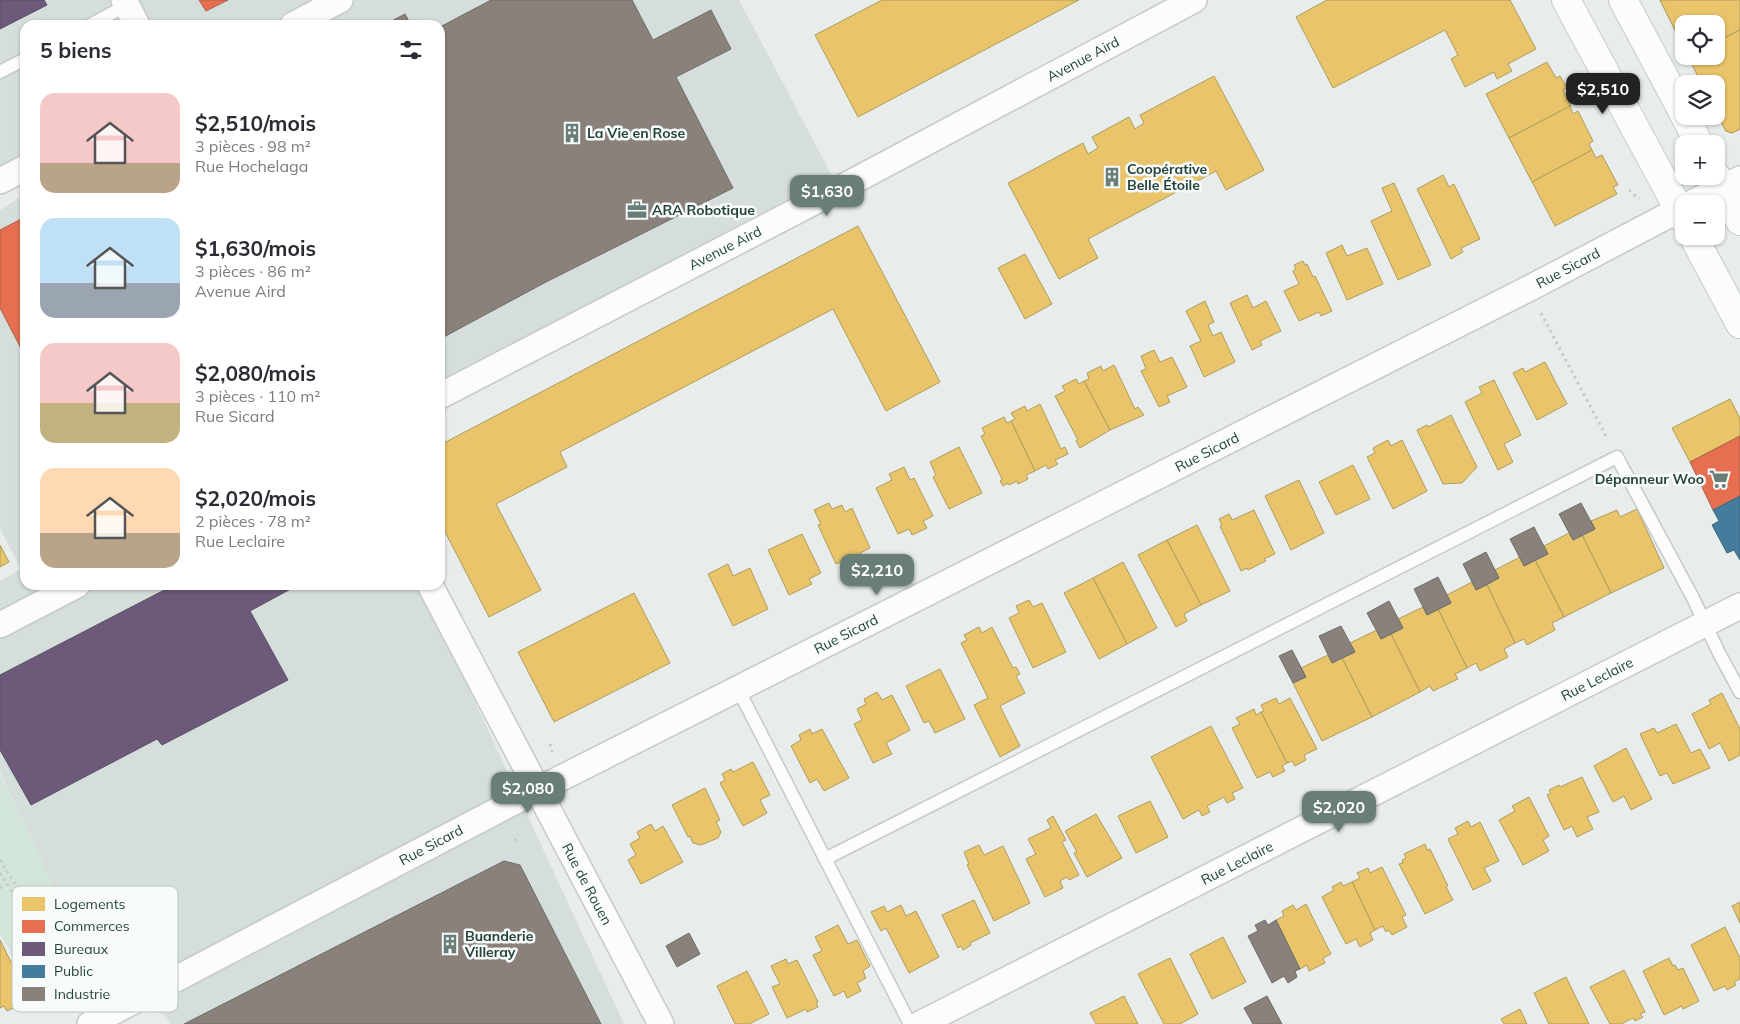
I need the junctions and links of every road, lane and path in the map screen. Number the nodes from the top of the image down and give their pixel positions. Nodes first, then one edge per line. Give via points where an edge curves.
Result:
1 (340, 0) edge
2 (1194, 0) edge
3 (1566, 0) edge
4 (1623, 0) edge
5 (129, 10) edge
6 (103, 20) edge
7 (302, 20) edge
8 (20, 62) edge
9 (0, 72) edge
10 (1675, 98) edge
11 (20, 171) edge
12 (0, 181) edge
13 (1726, 181) edge
14 (1629, 190) dead end
15 (1676, 195) edge
16 (1706, 195) edge
17 (1643, 203) dead end
18 (1675, 215) edge
19 (1740, 221) edge
20 (1698, 245) edge
21 (1528, 290) junction
22 (1740, 324) edge
23 (445, 393) edge
24 (1617, 457) junction
25 (67, 590) edge
26 (433, 590) edge
27 (1740, 606) edge
28 (1706, 624) junction
29 (0, 625) edge
30 (738, 689) junction
31 (1740, 692) edge
32 (538, 791) junction
33 (518, 834) dead end
34 (515, 841) dead end
35 (0, 860) edge
36 (826, 860) junction
37 (0, 873) edge
38 (8, 884) junction
39 (17, 886) edge
40 (0, 888) edge
41 (12, 890) edge
42 (178, 964) edge
43 (660, 1024) edge
44 (910, 1024) edge
45 (920, 1024) edge

1 - 7 street
2 - 23 street, Avenue Aird via 857,180
3 - 15 main road
4 - 10 main road
5 - 6 lane
8 - 9 lane
11 - 12 street
13 - 16 street, Rue Sicard
13 - 19 main road
14 - 17 path
18 - 21 street, Rue Sicard
20 - 22 main road
21 - 24 path
21 - 30 street, Rue Sicard
24 - 28 lane
24 - 36 lane
25 - 29 street
26 - 32 street, Rue de Rouen
27 - 28 street, Rue Leclaire
28 - 31 lane
28 - 45 street, Rue Leclaire
30 - 32 street, Rue Sicard
30 - 36 lane
32 - 42 street, Rue Sicard
32 - 43 street, Rue de Rouen
33 - 34 path
35 - 39 path
36 - 44 lane
37 - 38 path
38 - 40 path
38 - 41 path

